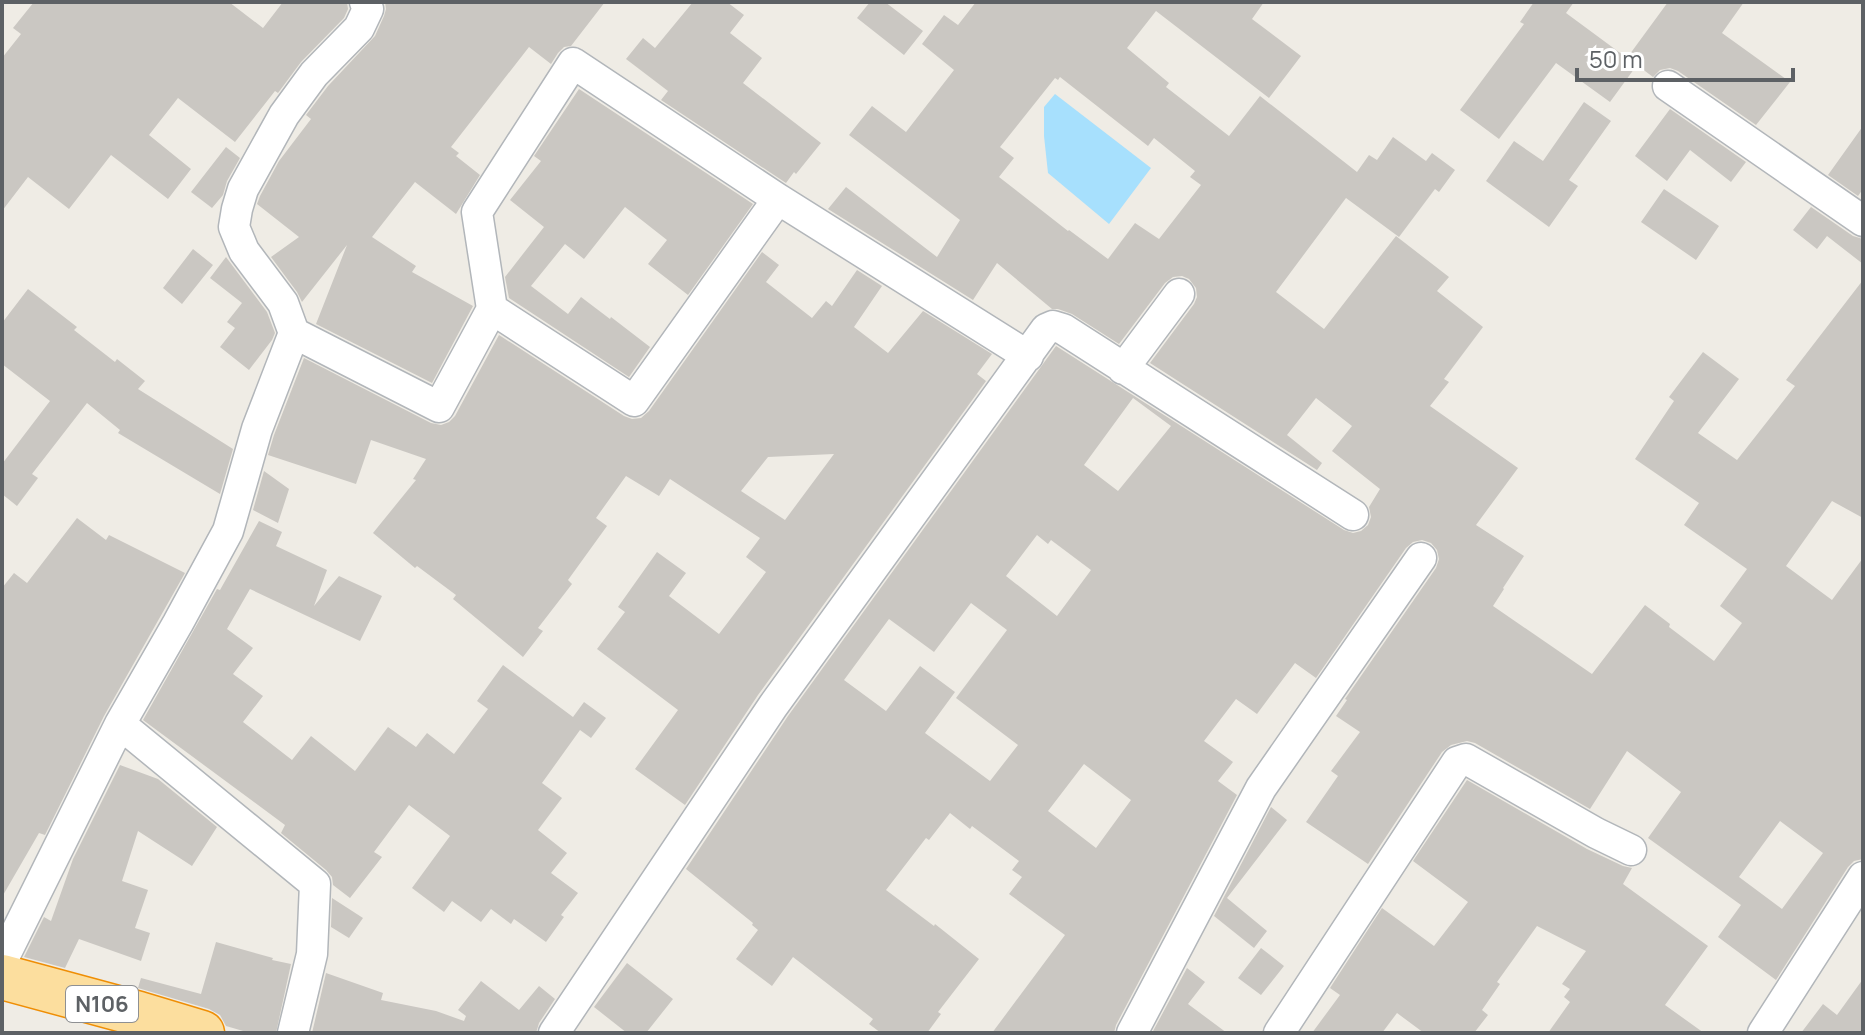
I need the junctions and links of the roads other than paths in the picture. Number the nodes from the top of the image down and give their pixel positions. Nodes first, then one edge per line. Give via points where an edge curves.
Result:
1 (365, 2) edge
2 (1668, 86) dead end
3 (778, 199) junction
4 (1863, 221) edge
5 (1179, 294) dead end
6 (492, 309) junction
7 (294, 333) junction
8 (1028, 356) junction
9 (1123, 369) junction
10 (1353, 515) dead end
11 (1421, 558) dead end
12 (120, 724) junction
13 (1631, 850) dead end
14 (1863, 877) edge
15 (1855, 909) edge
16 (2, 961) edge
17 (2, 977) edge
18 (2, 1004) edge
19 (113, 1033) edge
20 (202, 1033) edge
21 (293, 1033) edge
22 (554, 1033) edge
23 (1132, 1033) edge
24 (1279, 1033) edge
25 (1763, 1033) edge

1 - 7 street via 368,9 359,28 314,74 284,115 237,209 234,227 244,251 283,303
2 - 4 street
3 - 6 street via 634,401
3 - 6 street via 573,63 477,212
3 - 8 street
5 - 9 street
6 - 7 street via 439,407
7 - 12 street via 257,429 228,531
8 - 9 street via 1053,326
8 - 22 street via 773,706
9 - 10 street
11 - 23 street via 1261,788
12 - 16 street
12 - 21 street via 315,884 312,954
13 - 24 street via 1466,759 1457,762
14 - 15 street
15 - 25 street
17 - 20 highway, N106
18 - 19 highway, N106

